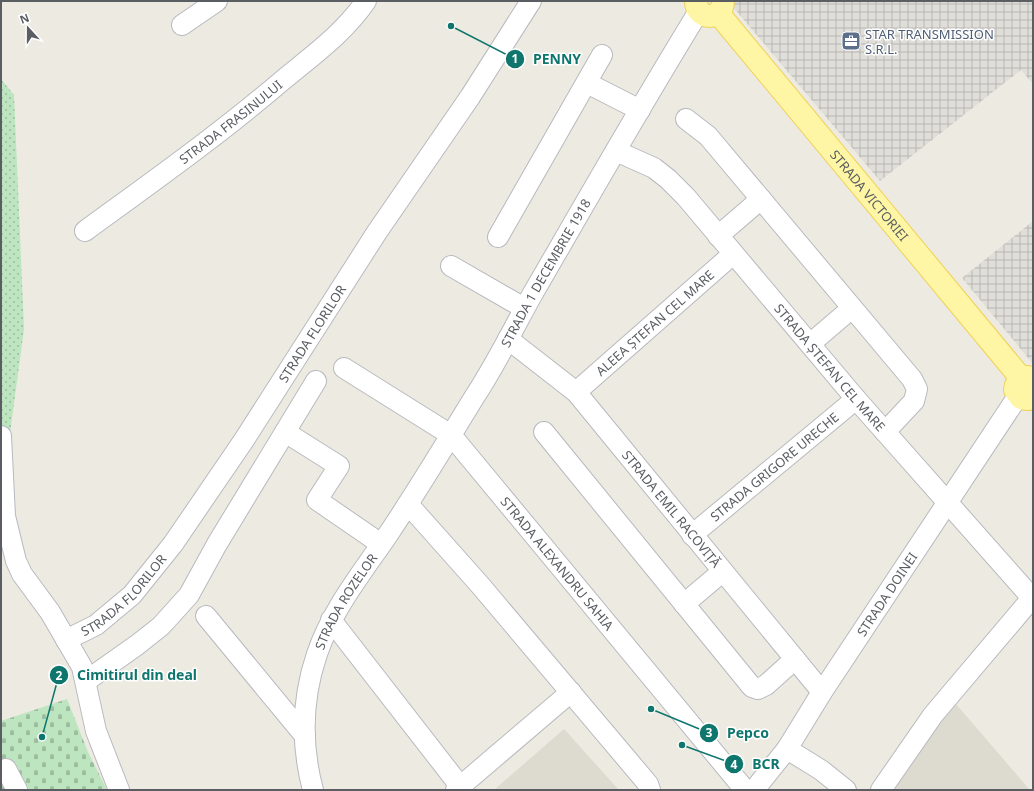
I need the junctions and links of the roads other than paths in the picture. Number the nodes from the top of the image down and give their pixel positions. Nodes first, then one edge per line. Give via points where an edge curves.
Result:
1 (217, 1) edge
2 (366, 1) edge
3 (531, 1) edge
4 (709, 6) edge
5 (182, 25) dead end
6 (602, 55) dead end
7 (587, 83) junction
8 (640, 110) junction
9 (686, 119) dead end
10 (616, 151) junction
11 (761, 199) junction
12 (85, 231) dead end
13 (718, 236) junction
14 (498, 237) dead end
15 (733, 254) junction
16 (451, 266) dead end
17 (524, 308) junction
18 (852, 308) junction
19 (508, 339) junction
20 (810, 344) junction
21 (344, 368) dead end
22 (316, 381) dead end
23 (1026, 388) edge
24 (576, 392) junction
25 (856, 399) junction
26 (285, 432) junction
27 (544, 432) dead end
28 (885, 432) junction
29 (451, 435) junction
30 (1, 436) edge
31 (948, 500) junction
32 (408, 504) junction
33 (692, 535) junction
34 (381, 544) junction
35 (722, 572) junction
36 (1029, 594) edge
37 (684, 604) junction
38 (206, 616) dead end
39 (331, 620) junction
40 (66, 640) junction
41 (795, 659) junction
42 (86, 681) junction
43 (571, 692) junction
44 (822, 692) junction
45 (305, 736) junction
46 (787, 749) junction
47 (6, 769) dead end
48 (458, 788) edge
49 (18, 790) edge
50 (119, 790) edge
51 (313, 790) edge
52 (650, 790) edge
53 (745, 790) edge
54 (754, 790) edge
55 (846, 790) edge
56 (881, 790) edge

1 - 5 street
2 - 12 street, STRADA FRASINULUI via 326,47 250,108
3 - 40 street, STRADA FLORILOR via 174,544 132,595 96,626
4 - 8 street, STRADA 1 DECEMBRIE 1918
4 - 23 main road, STRADA VICTORIEI
6 - 7 street
7 - 8 street
7 - 14 street
8 - 10 street, STRADA 1 DECEMBRIE 1918
9 - 11 street via 708,136
10 - 13 street, STRADA ȘTEFAN CEL MARE via 654,168 668,179
10 - 17 street, STRADA 1 DECEMBRIE 1918
11 - 13 street
11 - 18 street
13 - 15 street, STRADA ȘTEFAN CEL MARE
15 - 20 street, STRADA ȘTEFAN CEL MARE
15 - 24 street, ALEEA ȘTEFAN CEL MARE
16 - 17 street
17 - 19 street, STRADA 1 DECEMBRIE 1918
18 - 20 street
18 - 28 street via 917,389 914,401
19 - 24 street, STRADA EMIL RACOVIȚĂ
19 - 29 street, STRADA 1 DECEMBRIE 1918
20 - 25 street, STRADA ȘTEFAN CEL MARE
21 - 29 street, STRADA ALEXANDRU SAHIA
22 - 26 street
23 - 31 street, STRADA DOINEI
24 - 33 street, STRADA EMIL RACOVIȚĂ
25 - 28 street, STRADA ȘTEFAN CEL MARE
25 - 33 street, STRADA GRIGORE URECHE
26 - 34 street via 339,466 317,500
26 - 42 street via 189,595 160,626
27 - 37 street
28 - 31 street, STRADA ȘTEFAN CEL MARE
29 - 32 street, STRADA ROZELOR
29 - 53 street, STRADA ALEXANDRU SAHIA
30 - 40 street via 5,516 16,561
31 - 36 street, STRADA ȘTEFAN CEL MARE
31 - 44 street, STRADA DOINEI
32 - 34 street, STRADA ROZELOR
32 - 43 street
33 - 35 street, STRADA EMIL RACOVIȚĂ
34 - 39 street, STRADA ROZELOR
35 - 37 street
35 - 41 street, STRADA EMIL RACOVIȚĂ
36 - 56 street via 933,715
37 - 41 street via 752,687 758,689 766,685
38 - 45 street
39 - 45 street, STRADA ROZELOR via 311,674
39 - 48 street
40 - 42 street via 82,667
41 - 44 street, STRADA EMIL RACOVIȚĂ
42 - 50 street via 96,731
43 - 48 street
43 - 52 street via 648,784
44 - 46 street, STRADA DOINEI
45 - 51 street, STRADA ROZELOR via 307,764
46 - 54 street, STRADA DOINEI
46 - 55 street via 821,770
47 - 49 street

